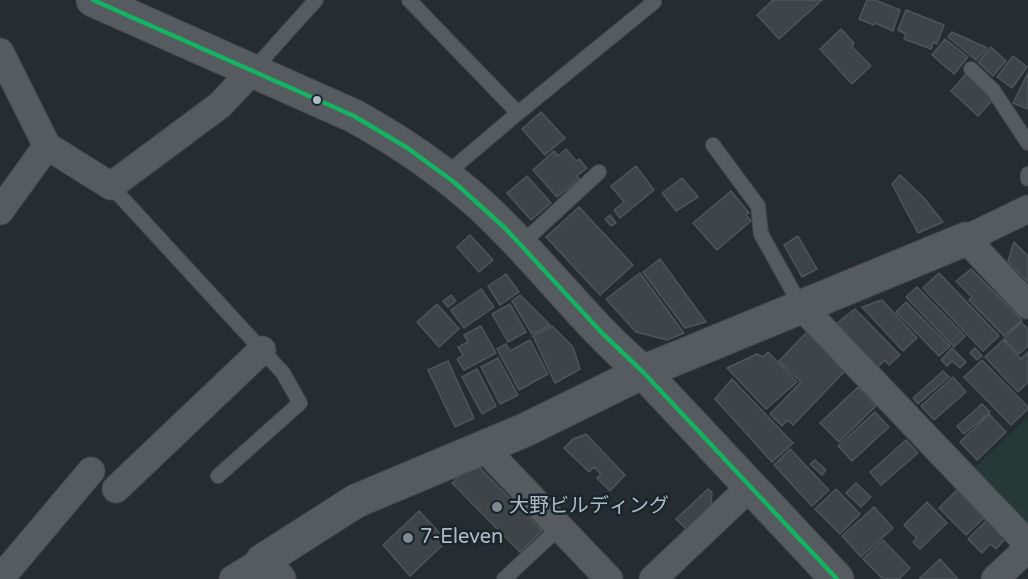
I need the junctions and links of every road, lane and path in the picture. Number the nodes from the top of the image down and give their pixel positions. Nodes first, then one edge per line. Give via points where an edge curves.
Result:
1 (93, 0) edge
2 (315, 0) edge
3 (409, 0) edge
4 (654, 2) dead end
5 (0, 52) edge
6 (971, 69) dead end
7 (252, 71) junction
8 (518, 113) junction
9 (1028, 143) edge
10 (713, 145) dead end
11 (47, 146) junction
12 (600, 172) dead end
13 (1028, 174) edge
14 (445, 175) junction
15 (1028, 179) edge
16 (111, 186) junction
17 (1028, 209) edge
18 (0, 211) edge
19 (966, 239) junction
20 (520, 245) junction
21 (1028, 305) edge
22 (801, 306) junction
23 (262, 350) junction
24 (643, 372) junction
25 (483, 447) junction
26 (91, 471) dead end
27 (218, 476) dead end
28 (750, 487) junction
29 (116, 489) dead end
30 (560, 527) junction
31 (1028, 546) edge
32 (270, 570) edge
33 (0, 579) edge
34 (233, 579) edge
35 (504, 579) edge
36 (609, 579) edge
37 (653, 579) edge
38 (837, 579) edge
39 (995, 579) edge

1 - 7 street
2 - 7 lane
3 - 8 lane
4 - 8 lane
5 - 11 street
6 - 9 lane via 993,90
7 - 14 street via 363,121
7 - 16 street via 220,105
8 - 14 lane
10 - 22 lane via 758,206 761,234
11 - 16 street
11 - 18 street
12 - 20 lane
13 - 15 lane
14 - 20 street
16 - 23 lane
17 - 19 street
19 - 21 street
19 - 22 street
20 - 24 street via 614,348
22 - 24 street
22 - 31 street
23 - 27 lane via 283,373 300,403
23 - 29 street
24 - 25 street
24 - 28 street
25 - 30 street
25 - 32 street via 356,501
26 - 33 street
28 - 37 street
28 - 38 street
30 - 35 lane
30 - 36 street
31 - 39 street
32 - 34 street

